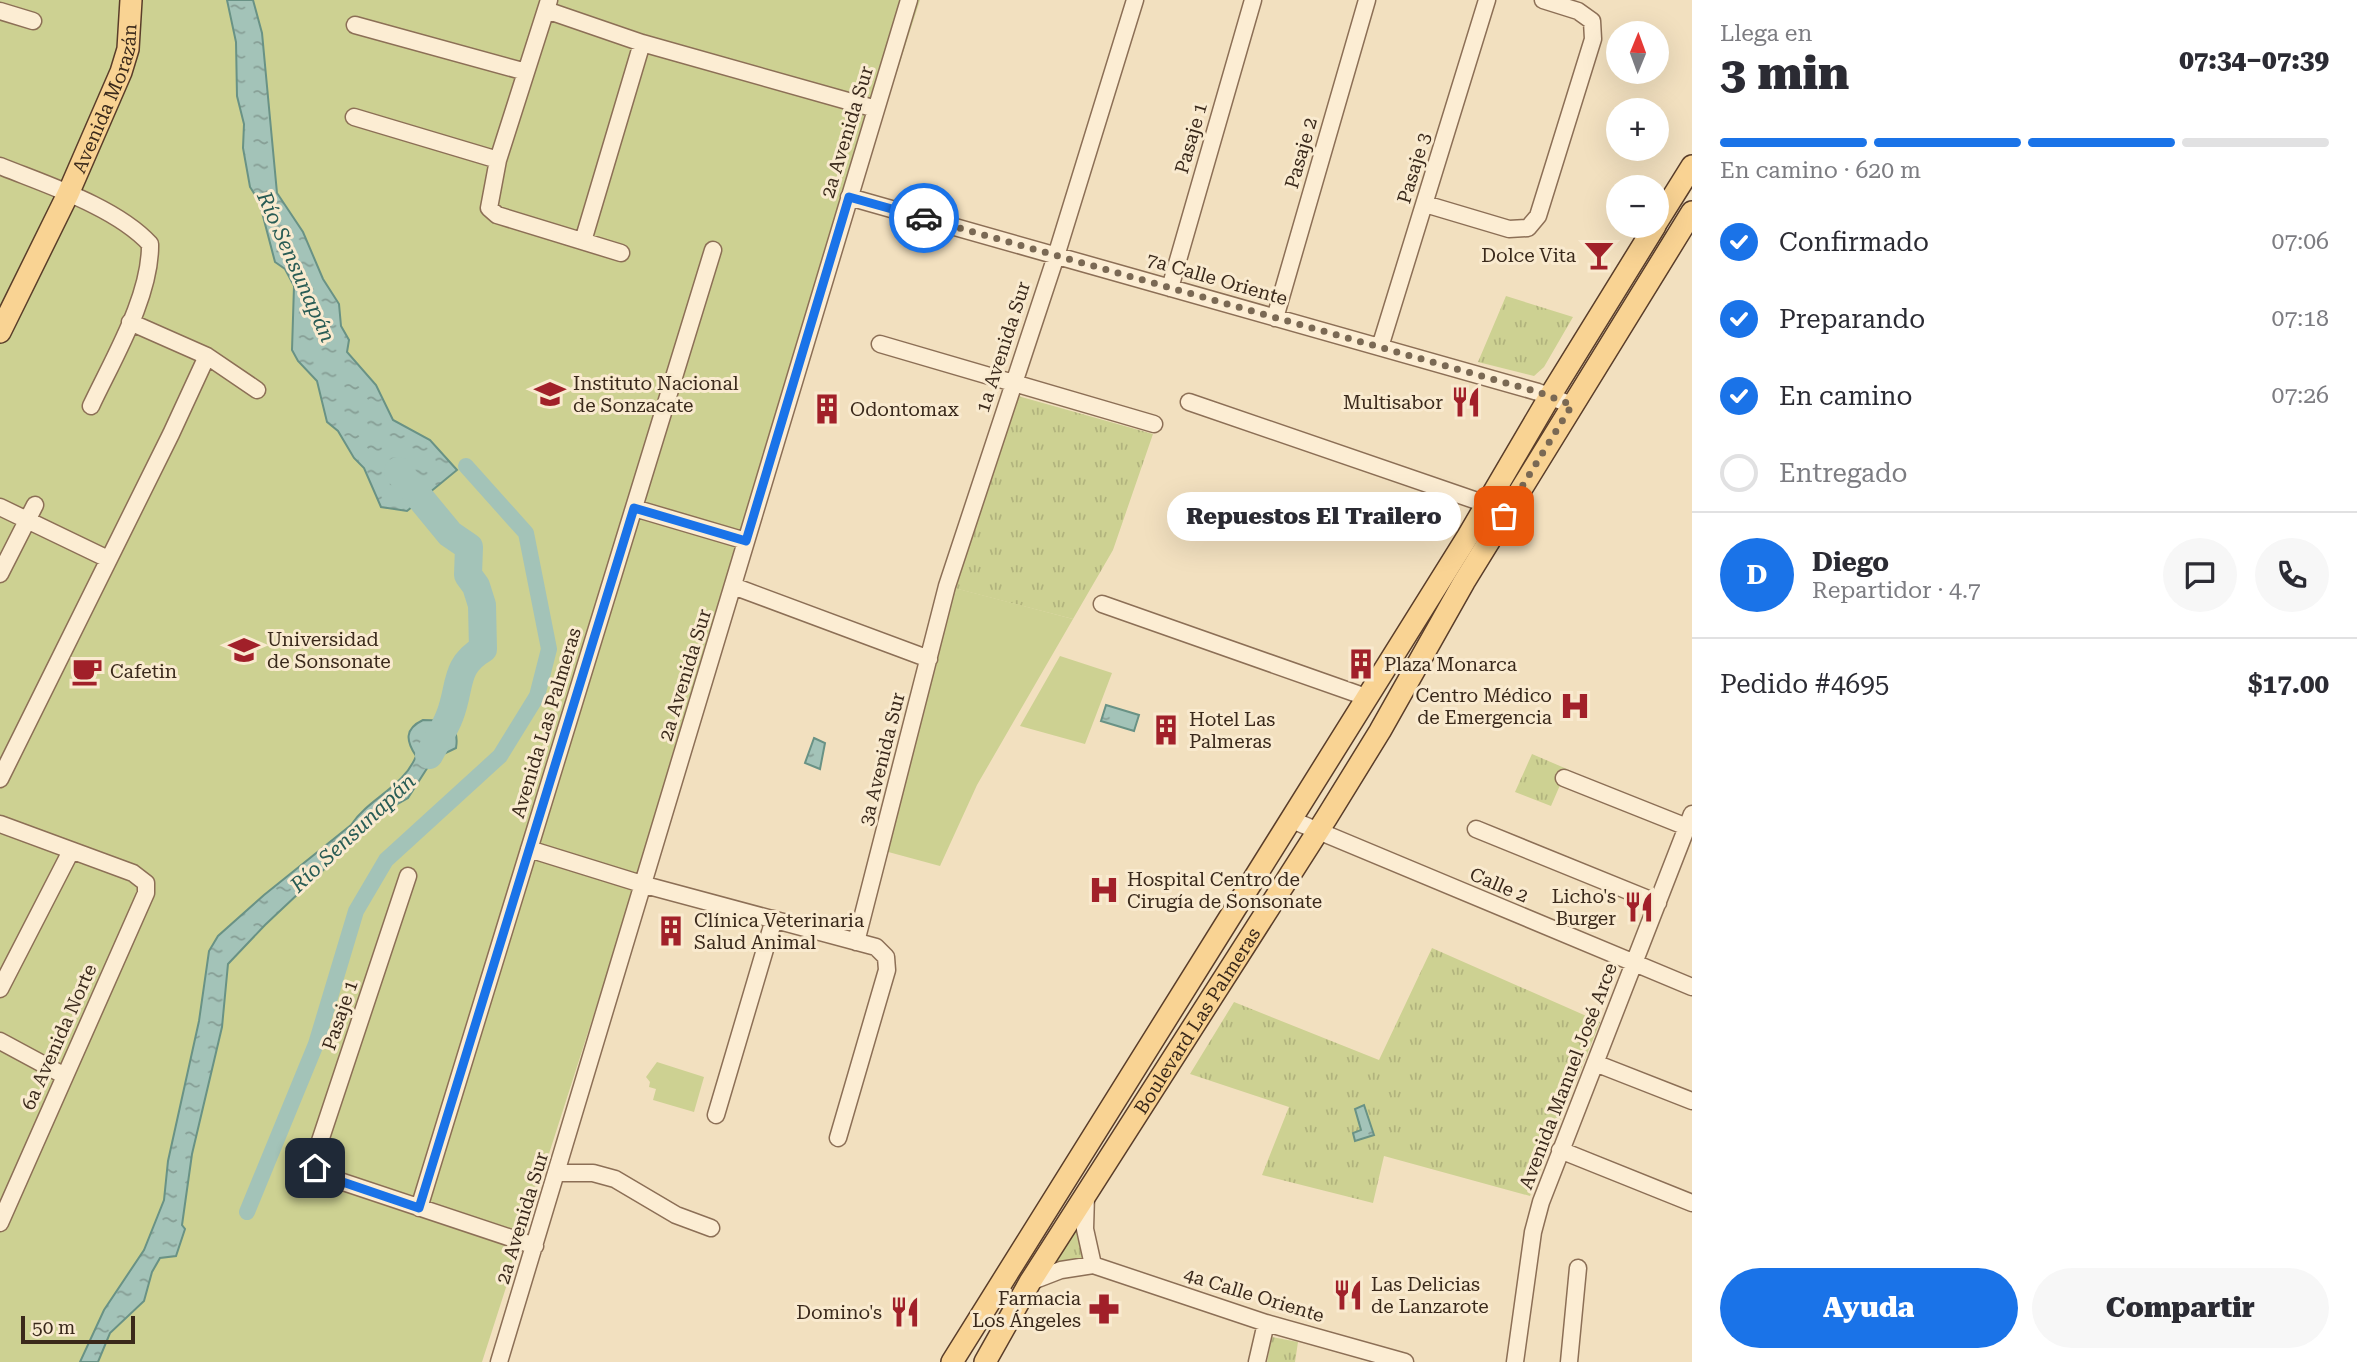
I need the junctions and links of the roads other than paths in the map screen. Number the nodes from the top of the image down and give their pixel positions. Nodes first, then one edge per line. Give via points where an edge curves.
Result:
1 (131, 0) edge
2 (909, 0) edge
3 (1135, 0) edge
4 (1253, 0) edge
5 (1367, 0) edge
6 (1487, 0) edge
7 (1543, 0) edge
8 (547, 5) edge
9 (0, 10) edge
10 (33, 22) dead end
11 (355, 25) dead end
12 (642, 43) junction
13 (526, 72) junction
14 (876, 109) junction
15 (354, 117) dead end
16 (498, 160) junction
17 (0, 166) edge
18 (1692, 166) edge
19 (68, 194) junction
20 (849, 197) junction
21 (1669, 203) edge
22 (1424, 204) junction
23 (1692, 212) edge
24 (1647, 238) edge
25 (583, 241) junction
26 (713, 250) dead end
27 (621, 253) dead end
28 (1056, 256) junction
29 (1170, 288) junction
30 (1275, 318) junction
31 (130, 322) junction
32 (0, 332) edge
33 (880, 344) dead end
34 (1380, 347) junction
35 (207, 356) junction
36 (1013, 383) junction
37 (257, 390) dead end
38 (1550, 396) junction
39 (1189, 402) dead end
40 (1572, 405) junction
41 (91, 406) dead end
42 (1154, 424) dead end
43 (1486, 504) junction
44 (0, 507) edge
45 (634, 508) junction
46 (31, 512) junction
47 (746, 541) junction
48 (108, 559) junction
49 (0, 574) edge
50 (733, 586) junction
51 (947, 586) joint
52 (1102, 604) dead end
53 (929, 659) junction
54 (1366, 697) junction
55 (1564, 778) dead end
56 (0, 779) edge
57 (1292, 820) junction
58 (1690, 820) edge
59 (0, 824) edge
60 (1476, 829) dead end
61 (1318, 831) junction
62 (529, 849) junction
63 (71, 851) junction
64 (408, 876) dead end
65 (645, 885) junction
66 (1658, 903) junction
67 (774, 919) junction
68 (856, 942) junction
69 (1634, 965) junction
70 (1692, 987) edge
71 (0, 989) edge
72 (0, 1041) edge
73 (1595, 1063) junction
74 (65, 1076) junction
75 (1692, 1101) edge
76 (716, 1115) dead end
77 (838, 1138) dead end
78 (1560, 1150) junction
79 (557, 1172) junction
80 (1086, 1195) junction
81 (1692, 1203) edge
82 (419, 1208) junction
83 (0, 1223) edge
84 (711, 1228) dead end
85 (535, 1246) junction
86 (1093, 1265) junction
87 (1578, 1268) dead end
88 (1030, 1282) junction
89 (1266, 1323) junction
90 (499, 1362) edge
91 (952, 1362) edge
92 (985, 1362) edge
93 (1257, 1362) edge
94 (1405, 1362) edge
95 (1515, 1362) edge
96 (1569, 1362) edge

1 - 19 main road, Avenida Morazán via 128,49 121,72
2 - 14 street, 2a Avenida Sur
3 - 28 street, 1a Avenida Sur
4 - 29 street, Pasaje 1
5 - 30 street, Pasaje 2
6 - 22 street, Pasaje 3
7 - 22 street via 1578,11 1592,21 1592,39 1538,216 1528,229 1509,229
8 - 12 street
8 - 13 street
9 - 10 street
11 - 13 street
12 - 14 street
12 - 25 street
13 - 16 street
14 - 20 street, 2a Avenida Sur
15 - 16 street
16 - 25 street via 489,208 497,215
17 - 19 street
18 - 21 main road, Boulevard Las Palmeras
19 - 31 street via 137,230 150,244 150,262
19 - 32 main road, Avenida Morazán
20 - 28 street, 7a Calle Oriente
20 - 47 street, 2a Avenida Sur
22 - 34 street, Pasaje 3
23 - 40 main road, Boulevard Las Palmeras
24 - 38 main road, Boulevard Las Palmeras
25 - 27 street
26 - 45 street, Avenida Las Palmeras
28 - 29 street, 7a Calle Oriente
28 - 36 street, 1a Avenida Sur
29 - 30 street, 7a Calle Oriente
30 - 34 street, 7a Calle Oriente
31 - 35 street
31 - 41 street
33 - 36 street
34 - 38 street, 7a Calle Oriente
35 - 37 street
35 - 48 street
36 - 42 street
36 - 51 street, 1a Avenida Sur
38 - 40 street, 7a Calle Oriente
38 - 43 main road, Boulevard Las Palmeras
39 - 43 street
40 - 61 main road, Boulevard Las Palmeras
43 - 54 main road, Boulevard Las Palmeras
44 - 46 street
45 - 47 street
45 - 62 street, Avenida Las Palmeras
46 - 48 street
46 - 49 street
47 - 50 street, 2a Avenida Sur
48 - 56 street
50 - 53 street
50 - 65 street, 2a Avenida Sur
51 - 53 street, 3a Avenida Sur
52 - 54 street
53 - 68 street, 3a Avenida Sur
54 - 57 main road, Boulevard Las Palmeras
55 - 58 street
57 - 61 street, Calle 2
57 - 91 main road, Boulevard Las Palmeras
58 - 66 street, Avenida Manuel José Arce
59 - 63 street
60 - 66 street
61 - 69 street, Calle 2
61 - 80 main road, Boulevard Las Palmeras
62 - 65 street
62 - 82 street, Avenida Las Palmeras
63 - 71 street
63 - 74 street, 6a Avenida Norte via 133,873 146,883 146,893
64 - 82 street, Pasaje 1 via 316,1153 315,1168 328,1177
65 - 67 street
65 - 79 street, 2a Avenida Sur
66 - 69 street, Avenida Manuel José Arce
67 - 68 street
67 - 76 street
68 - 77 street via 876,947 886,957 887,970
69 - 70 street, Calle 2
69 - 73 street, Avenida Manuel José Arce
72 - 74 street
73 - 75 street
73 - 78 street, Avenida Manuel José Arce
74 - 83 street, 6a Avenida Norte
78 - 81 street
78 - 95 street, Avenida Manuel José Arce via 1532,1232
79 - 84 street via 615,1179 676,1215
79 - 85 street, 2a Avenida Sur
80 - 86 street via 1084,1229
80 - 88 main road, Boulevard Las Palmeras
82 - 85 street
85 - 90 street, 2a Avenida Sur
86 - 88 street via 1060,1270
86 - 89 street, 4a Calle Oriente
87 - 96 street
88 - 92 main road, Boulevard Las Palmeras
89 - 93 street
89 - 94 street, 4a Calle Oriente

